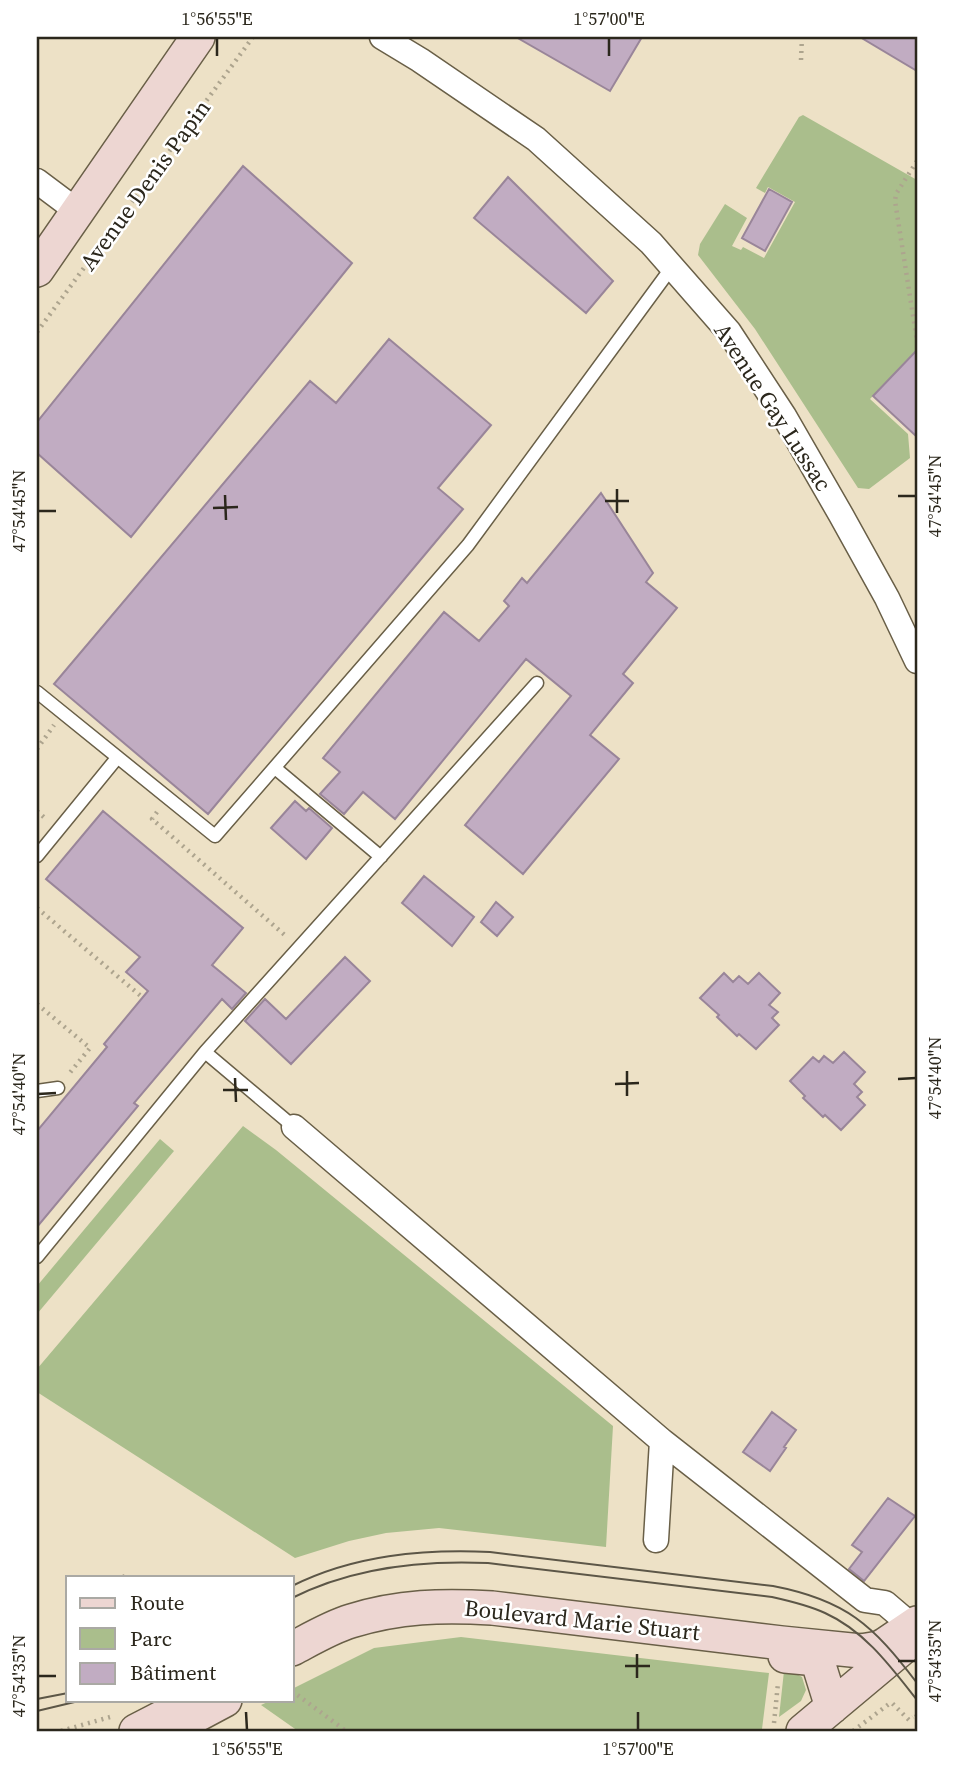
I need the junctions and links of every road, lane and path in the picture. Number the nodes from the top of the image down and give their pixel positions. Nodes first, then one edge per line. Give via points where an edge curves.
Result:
1 (198, 37) edge
2 (253, 37) edge
3 (382, 37) edge
4 (802, 37) edge
5 (801, 60) dead end
6 (917, 161) edge
7 (37, 181) edge
8 (77, 211) junction
9 (672, 267) junction
10 (37, 270) edge
11 (37, 332) edge
12 (917, 341) edge
13 (917, 661) edge
14 (537, 683) dead end
15 (37, 692) edge
16 (62, 713) junction
17 (37, 749) edge
18 (117, 758) junction
19 (275, 768) junction
20 (167, 797) junction
21 (37, 856) edge
22 (381, 857) junction
23 (37, 908) edge
24 (299, 948) junction
25 (142, 997) dead end
26 (37, 1004) edge
27 (205, 1052) junction
28 (58, 1087) joint
29 (37, 1091) edge
30 (294, 1127) joint
31 (37, 1257) edge
32 (662, 1441) junction
33 (656, 1540) dead end
34 (904, 1645) edge
35 (294, 1648) edge
36 (817, 1659) junction
37 (294, 1664) edge
38 (779, 1674) dead end
39 (294, 1692) edge
40 (191, 1702) edge
41 (221, 1702) edge
42 (915, 1716) edge
43 (125, 1723) edge
44 (837, 1723) edge
45 (61, 1731) edge
46 (166, 1731) edge
47 (346, 1731) edge
48 (781, 1731) edge
49 (803, 1731) edge

1 - 8 main road, Avenue Denis Papin
2 - 11 path, Avenue Denis Papin
3 - 9 street, Avenue Gay Lussac via 536,139
4 - 5 path
6 - 12 path via 895,201
7 - 8 street
8 - 10 main road, Avenue Denis Papin
9 - 13 street, Avenue Gay Lussac via 729,332 784,416 887,598
9 - 19 lane via 468,545
14 - 22 lane
15 - 16 lane
16 - 17 path
16 - 18 lane
18 - 20 lane
18 - 21 lane
19 - 20 lane via 215,836
19 - 22 lane
20 - 24 path via 152,819
22 - 24 lane
23 - 25 path
24 - 27 lane
26 - 28 path via 90,1048
27 - 30 lane
27 - 31 lane
28 - 29 lane
30 - 32 street
32 - 33 street
32 - 34 street via 865,1600 885,1603
34 - 35 main road, Boulevard Marie Stuart via 848,1650 445,1606 349,1622
34 - 36 main road
34 - 44 main road
36 - 37 main road via 449,1619 387,1626
36 - 44 main road
38 - 48 path via 774,1722
39 - 47 path
40 - 43 main road
41 - 46 main road
42 - 44 path via 909,1720 892,1703
43 - 45 path via 104,1720
44 - 49 main road

